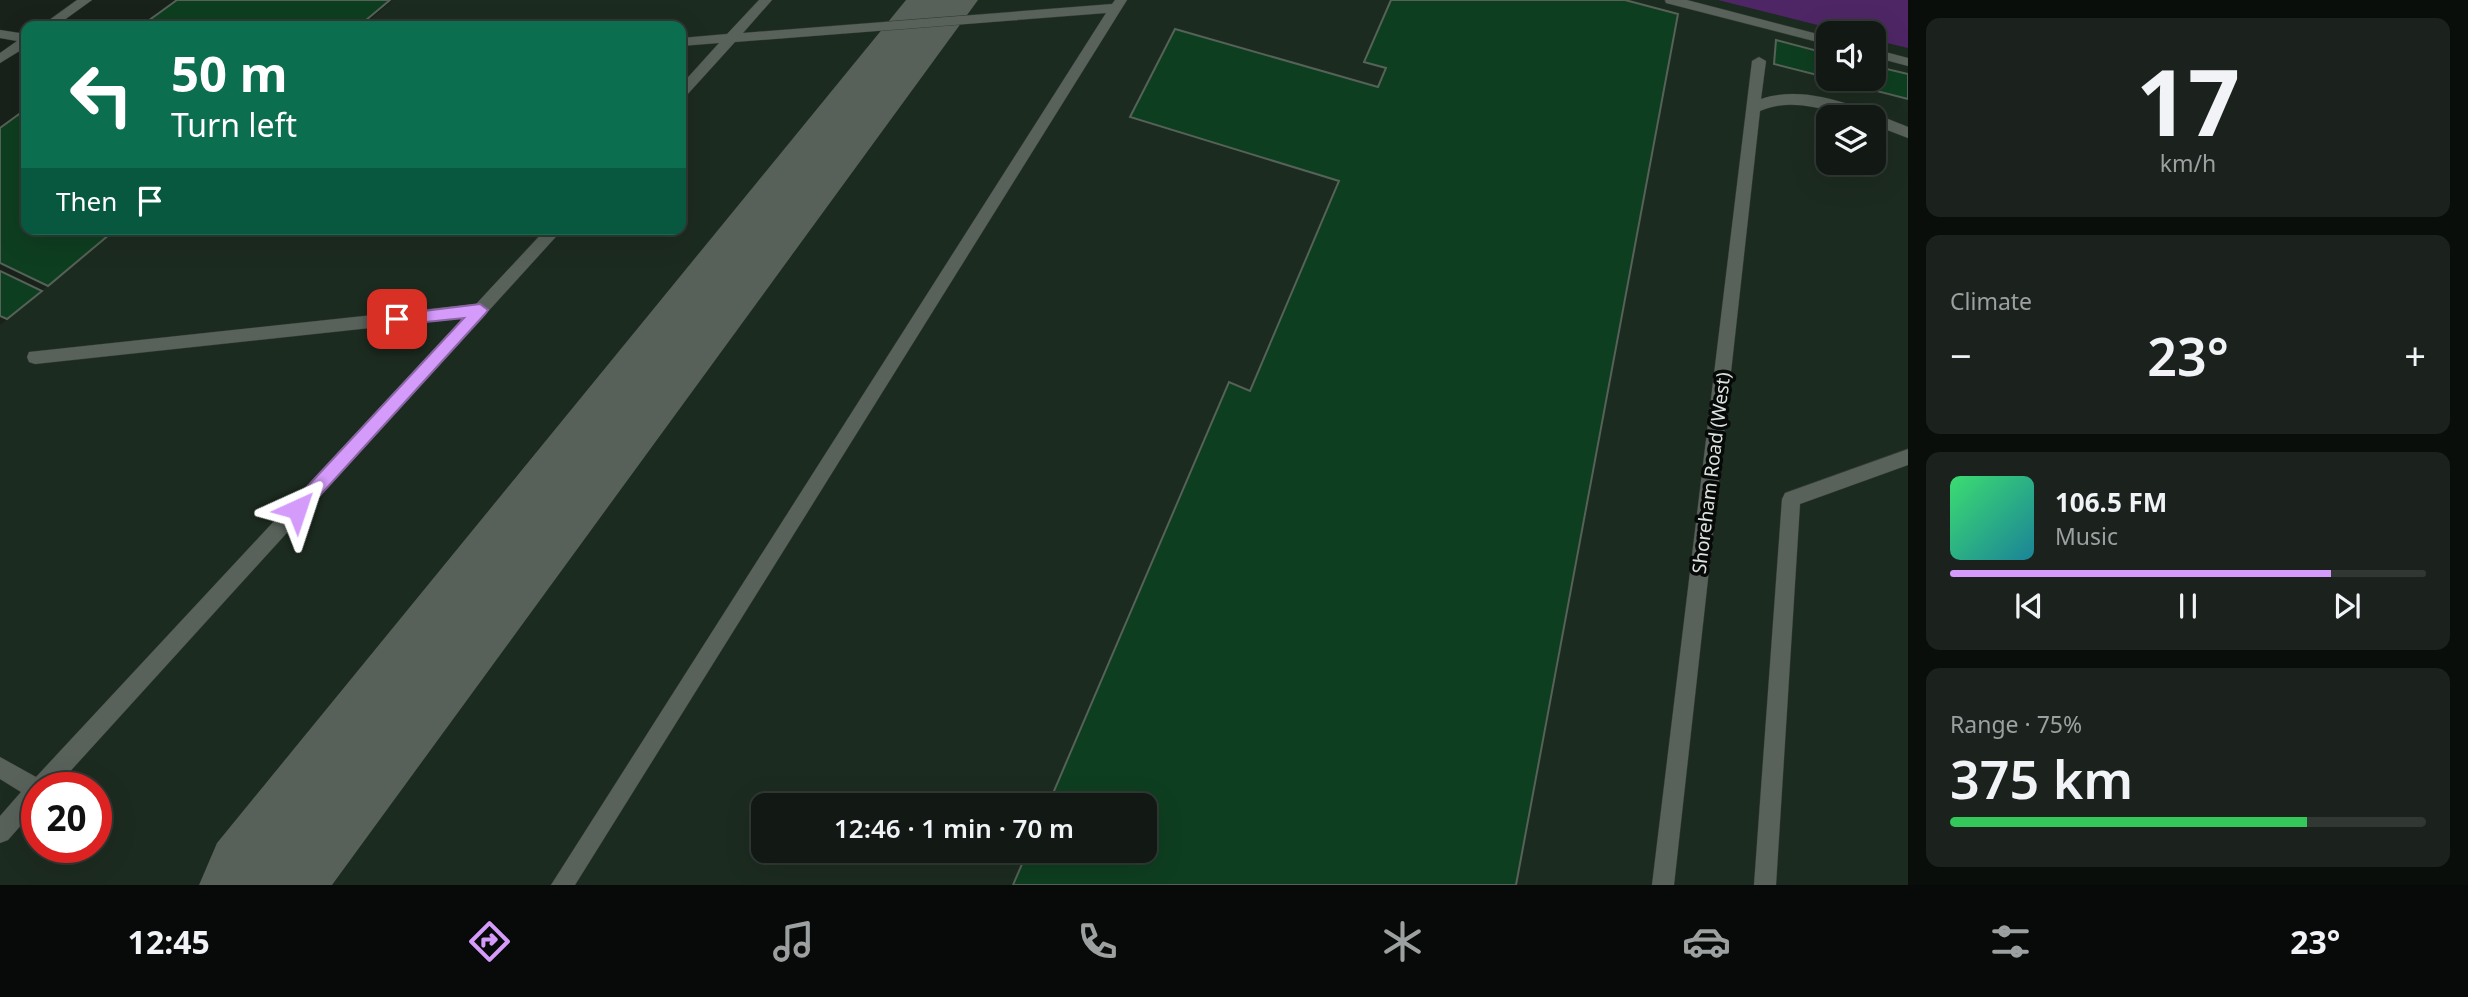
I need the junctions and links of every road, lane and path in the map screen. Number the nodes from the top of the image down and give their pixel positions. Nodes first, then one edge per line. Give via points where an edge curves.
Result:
1 (86, 0) edge
2 (766, 0) edge
3 (1671, 0) edge
4 (1119, 4) edge
5 (54, 21) edge
6 (0, 34) edge
7 (733, 37) junction
8 (1816, 38) edge
9 (21, 39) edge
10 (686, 42) edge
11 (21, 44) edge
12 (1886, 56) edge
13 (0, 59) edge
14 (1759, 61) dead end
15 (1908, 62) edge
16 (686, 88) edge
17 (1823, 105) edge
18 (1755, 108) junction
19 (1886, 124) edge
20 (1908, 133) edge
21 (549, 235) edge
22 (480, 310) junction
23 (35, 357) dead end
24 (1908, 457) edge
25 (0, 767) edge
26 (54, 772) edge
27 (21, 779) edge
28 (21, 808) edge
29 (0, 832) edge
30 (562, 885) edge
31 (1663, 885) edge
32 (1765, 885) edge

1 - 5 lane
2 - 7 lane
3 - 8 lane
4 - 7 lane
4 - 30 lane
6 - 9 lane
7 - 10 lane
7 - 16 lane
11 - 13 lane
12 - 15 lane
14 - 18 lane, Shoreham Road (West)
17 - 18 lane via 1779,98
18 - 31 lane, Shoreham Road (West)
19 - 20 lane
21 - 22 lane
22 - 23 lane
22 - 26 lane
24 - 32 lane via 1791,499
25 - 27 lane
28 - 29 lane

